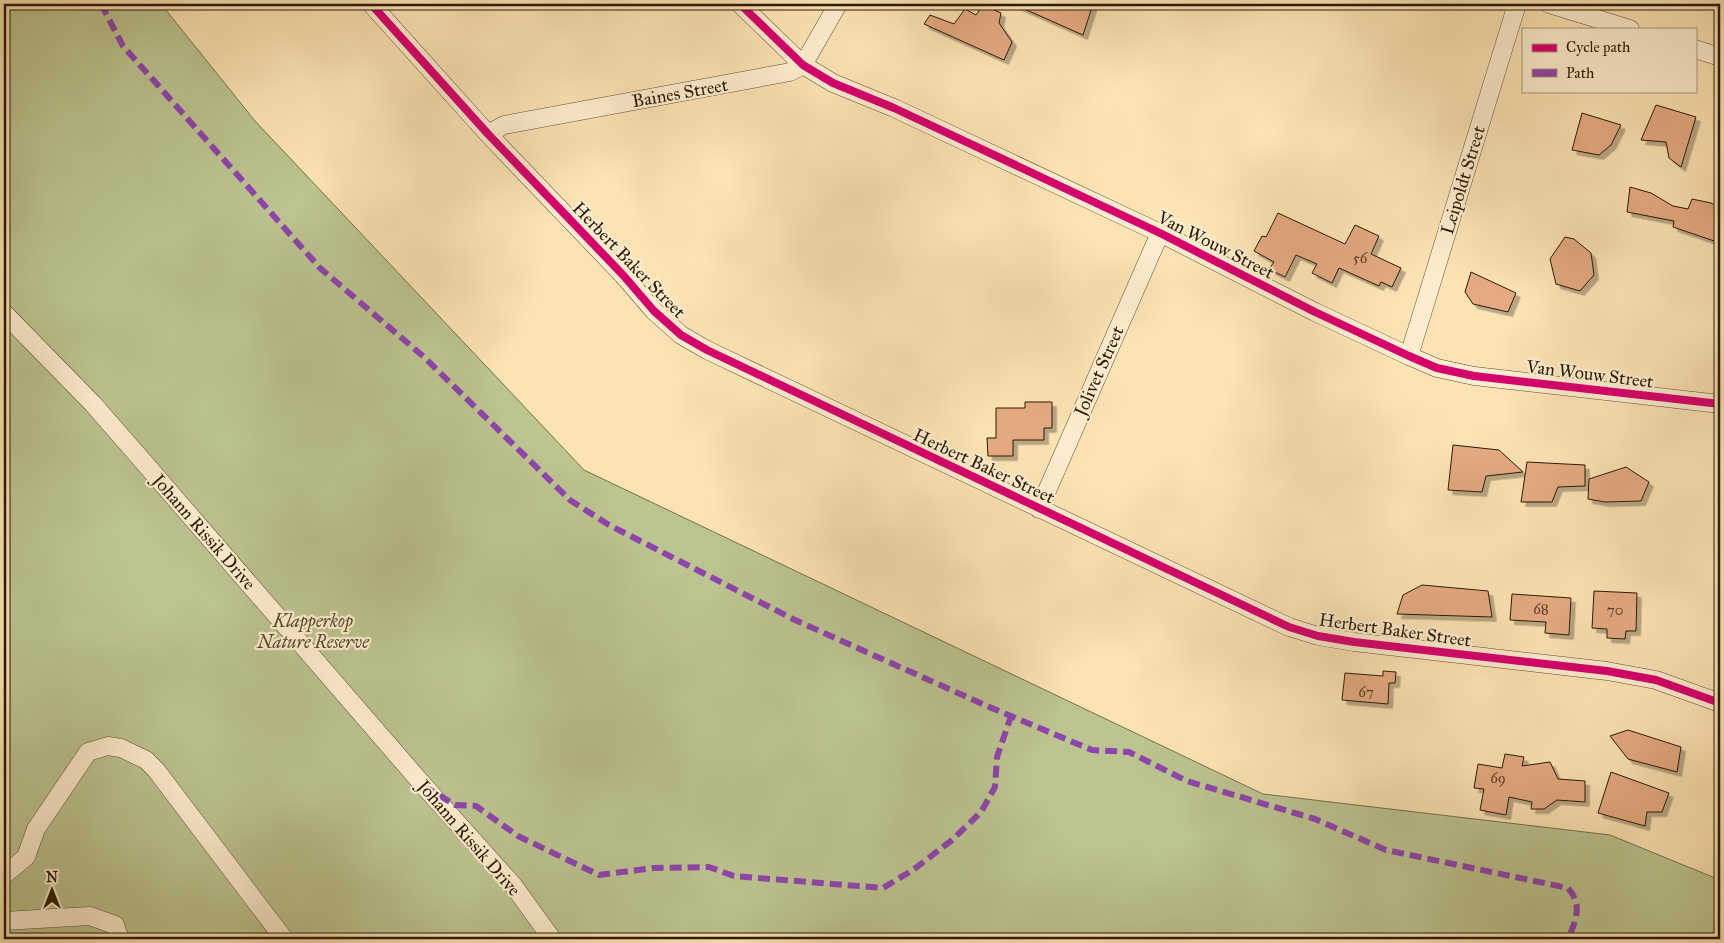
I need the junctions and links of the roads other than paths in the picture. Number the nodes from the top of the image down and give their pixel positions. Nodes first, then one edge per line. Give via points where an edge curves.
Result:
1 (371, 4) edge
2 (740, 4) edge
3 (838, 4) edge
4 (1517, 4) edge
5 (1549, 4) edge
6 (1627, 28) edge
7 (1696, 50) edge
8 (1720, 57) edge
9 (803, 65) junction
10 (488, 134) junction
11 (1160, 233) junction
12 (4, 313) edge
13 (1409, 356) junction
14 (1720, 404) edge
15 (1039, 509) junction
16 (1720, 704) edge
17 (4, 875) edge
18 (4, 921) edge
19 (120, 939) edge
20 (284, 939) edge
21 (552, 939) edge

1 - 10 street, Herbert Baker Street
2 - 9 street, Van Wouw Street
3 - 9 street
4 - 13 street, Leipoldt Street
5 - 6 street
7 - 8 street
9 - 10 street, Baines Street via 769,78 504,125
9 - 11 street, Van Wouw Street via 833,83 894,108
10 - 15 street, Herbert Baker Street via 680,335
11 - 13 street, Van Wouw Street
11 - 15 street, Jolivet Street
12 - 21 street, Johann Rissik Drive via 93,404 513,885
13 - 14 street, Van Wouw Street via 1437,368 1474,376
15 - 16 street, Herbert Baker Street via 1289,627 1318,636 1607,671 1656,680
17 - 20 street via 26,857 36,829 88,752 98,747 121,748 146,760 156,770
18 - 19 street via 90,916 115,925

